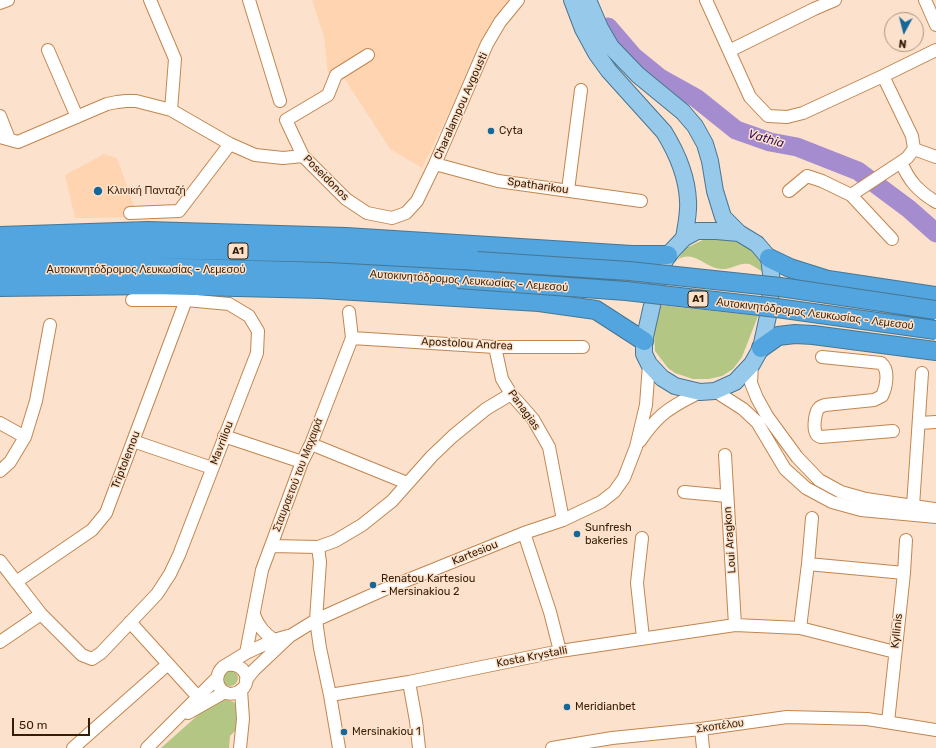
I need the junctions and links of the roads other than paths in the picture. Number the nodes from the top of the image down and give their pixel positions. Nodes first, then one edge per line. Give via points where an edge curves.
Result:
1 (8, 0) edge
2 (150, 0) edge
3 (249, 0) edge
4 (518, 0) edge
5 (572, 0) edge
6 (588, 0) edge
7 (706, 0) edge
8 (835, 0) edge
9 (925, 0) edge
10 (0, 3) edge
11 (812, 5) edge
12 (936, 25) edge
13 (48, 50) dead end
14 (936, 50) edge
15 (729, 51) junction
16 (368, 55) dead end
17 (883, 76) junction
18 (581, 90) dead end
19 (280, 101) dead end
20 (171, 110) junction
21 (0, 116) edge
22 (77, 117) junction
23 (9, 139) edge
24 (230, 144) junction
25 (914, 149) junction
26 (303, 156) junction
27 (936, 157) edge
28 (901, 162) junction
29 (435, 164) junction
30 (568, 190) junction
31 (789, 191) dead end
32 (851, 195) junction
33 (641, 201) dead end
34 (936, 202) edge
35 (130, 213) dead end
36 (406, 213) joint
37 (739, 233) junction
38 (0, 236) edge
39 (684, 238) junction
40 (892, 239) dead end
41 (0, 253) edge
42 (668, 255) junction
43 (769, 258) junction
44 (0, 270) edge
45 (0, 287) edge
46 (936, 296) edge
47 (132, 300) dead end
48 (186, 300) junction
49 (936, 310) edge
50 (348, 312) dead end
51 (50, 325) dead end
52 (936, 330) edge
53 (352, 338) junction
54 (644, 341) junction
55 (495, 346) junction
56 (583, 346) dead end
57 (760, 348) junction
58 (936, 351) edge
59 (822, 357) dead end
60 (649, 364) junction
61 (752, 364) junction
62 (922, 373) dead end
63 (708, 392) junction
64 (511, 394) junction
65 (936, 422) edge
66 (0, 423) edge
67 (919, 423) junction
68 (893, 431) dead end
69 (224, 436) junction
70 (25, 437) junction
71 (133, 441) junction
72 (311, 444) junction
73 (636, 447) junction
74 (725, 455) dead end
75 (302, 462) junction
76 (212, 468) junction
77 (0, 471) edge
78 (407, 484) junction
79 (684, 492) dead end
80 (727, 496) junction
81 (913, 506) junction
82 (936, 510) edge
83 (936, 517) edge
84 (812, 518) dead end
85 (562, 520) junction
86 (524, 533) junction
87 (642, 538) dead end
88 (906, 540) dead end
89 (271, 546) junction
90 (318, 547) junction
91 (0, 561) edge
92 (808, 564) junction
93 (904, 573) junction
94 (16, 582) junction
95 (41, 614) junction
96 (254, 615) junction
97 (316, 620) junction
98 (130, 622) junction
99 (735, 625) junction
100 (800, 628) junction
101 (290, 636) junction
102 (643, 638) junction
103 (274, 640) junction
104 (0, 642) edge
105 (560, 651) junction
106 (895, 652) junction
107 (246, 653) junction
108 (168, 664) junction
109 (227, 665) junction
110 (217, 678) junction
111 (409, 682) junction
112 (244, 685) junction
113 (225, 692) junction
114 (330, 695) junction
115 (198, 697) junction
116 (888, 722) junction
117 (171, 723) junction
118 (701, 729) junction
119 (936, 730) edge
120 (613, 743) edge
121 (73, 748) edge
122 (147, 748) edge
123 (240, 748) edge
124 (340, 748) edge
125 (419, 748) edge
126 (552, 748) edge
127 (703, 748) edge

1 - 10 street
2 - 20 street via 175,59
3 - 19 street
4 - 29 street, Charalampou Avgousti via 500,22 487,44
5 - 39 main road via 596,53 671,143 686,182 688,201
6 - 37 main road via 611,46 638,75 683,112 695,126 705,144 723,217
7 - 15 street
8 - 11 street
9 - 12 street
11 - 15 street
13 - 22 street
14 - 17 street
15 - 17 street via 750,97 768,116 787,117 803,113
16 - 26 street, Poseidonos via 336,75 328,95 286,120
17 - 25 street via 912,136
18 - 30 street
20 - 22 street via 126,101 107,104
20 - 24 street
21 - 23 street
22 - 23 street
24 - 26 street via 255,155 283,158
24 - 35 street via 179,211
25 - 27 street
25 - 28 street
26 - 36 street, Poseidonos via 346,199 367,213 392,218
28 - 32 street
28 - 34 street via 915,186
29 - 30 street, Spatharikou via 498,181
29 - 36 street, Charalampou Avgousti via 416,201
30 - 33 street, Spatharikou
31 - 32 street via 807,176
32 - 40 street
37 - 39 main road via 697,231
37 - 43 main road via 757,244
38 - 42 highway via 148,231 346,237 632,255
39 - 42 main road
41 - 49 highway, Αυτοκινητόδρομος Λευκωσίας - Λεμεσού / A1, bridge via 165,250 330,253 477,261 629,271 780,287
42 - 54 main road via 660,270
43 - 46 highway via 790,268 828,280
43 - 57 main road via 772,282 768,316
44 - 52 highway, Αυτοκινητόδρομος Λευκωσίας - Λεμεσού / A1, bridge via 157,268 328,272 458,279 634,292
45 - 54 highway via 152,285 321,289 539,302 596,310
47 - 48 street, Mavriliou
48 - 69 street, Mavriliou via 229,304 249,316 258,331 257,353
48 - 71 street, Triptolemou
50 - 53 street
51 - 70 street via 36,401
53 - 55 street, Apostolou Andrea
53 - 72 street, Σταυραετού του Μαχαιρά
54 - 60 main road via 644,354
55 - 56 street, Apostolou Andrea
55 - 64 street, Panagias via 502,380
57 - 58 highway via 778,336 795,334
57 - 61 main road
59 - 68 street via 882,363 886,376 884,392 874,400 819,407 816,412 816,435 821,437
60 - 63 main road via 662,378 675,386
60 - 73 street, Kartesiou via 646,405
61 - 63 main road via 735,382
61 - 81 street via 751,383 767,416 797,457 819,480 841,492 866,499
62 - 67 street
63 - 73 street, Kartesiou via 674,406 662,415
63 - 83 street via 743,409 757,422 785,469 806,488 832,502 861,510
64 - 78 street via 486,409 452,436
64 - 85 street, Panagias via 533,419 549,447
65 - 67 street
66 - 70 street
67 - 81 street
69 - 75 street
69 - 76 street, Mavriliou
70 - 77 street via 10,462
71 - 76 street
71 - 94 street, Triptolemou via 106,512 92,530
72 - 75 street, Σταυραετού του Μαχαιρά
72 - 78 street
73 - 85 street, Kartesiou via 624,478 614,492 601,502
74 - 80 street, Loui Aragkon
75 - 89 street, Σταυραετού του Μαχαιρά
76 - 98 street, Mavriliou via 170,574 157,594
78 - 90 street via 392,501 362,524 335,541
79 - 80 street
80 - 99 street, Loui Aragkon
81 - 82 street
84 - 92 street
85 - 86 street, Kartesiou
86 - 97 street, Kartesiou
86 - 105 street
87 - 102 street via 637,583
88 - 93 street, Kyllinis
89 - 90 street
89 - 96 street, Σταυραετού του Μαχαιρά via 262,570
90 - 97 street via 320,562
91 - 94 street
92 - 93 street
92 - 100 street
93 - 106 street, Kyllinis
94 - 95 street
95 - 98 street, Mavriliou via 82,655 92,658 102,653
95 - 104 street
96 - 103 street via 258,625
96 - 107 street, Σταυραετού του Μαχαιρά
97 - 101 street, Kartesiou
97 - 114 street
98 - 108 street
99 - 100 street, Kosta Krystalli
99 - 102 street, Kosta Krystalli
100 - 106 street, Kosta Krystalli
101 - 103 street, Kartesiou
101 - 112 street, Kartesiou via 254,670
102 - 105 street, Kosta Krystalli
103 - 107 street, Kartesiou
105 - 111 street, Kosta Krystalli
106 - 116 street, Kyllinis
107 - 109 street, Kartesiou
108 - 115 street
108 - 121 street
109 - 110 street via 220,670
109 - 112 street via 236,665 244,671
110 - 113 street via 218,686
110 - 115 street
111 - 114 street, Kosta Krystalli
111 - 125 street
112 - 113 street via 237,692
112 - 123 street
113 - 117 street
114 - 124 street
115 - 117 street
116 - 118 street, Σκοπέλου via 787,717
116 - 119 street, Σκοπέλου
117 - 122 street
118 - 120 street, Σκοπέλου
118 - 127 street
120 - 126 street, Σκοπέλου

